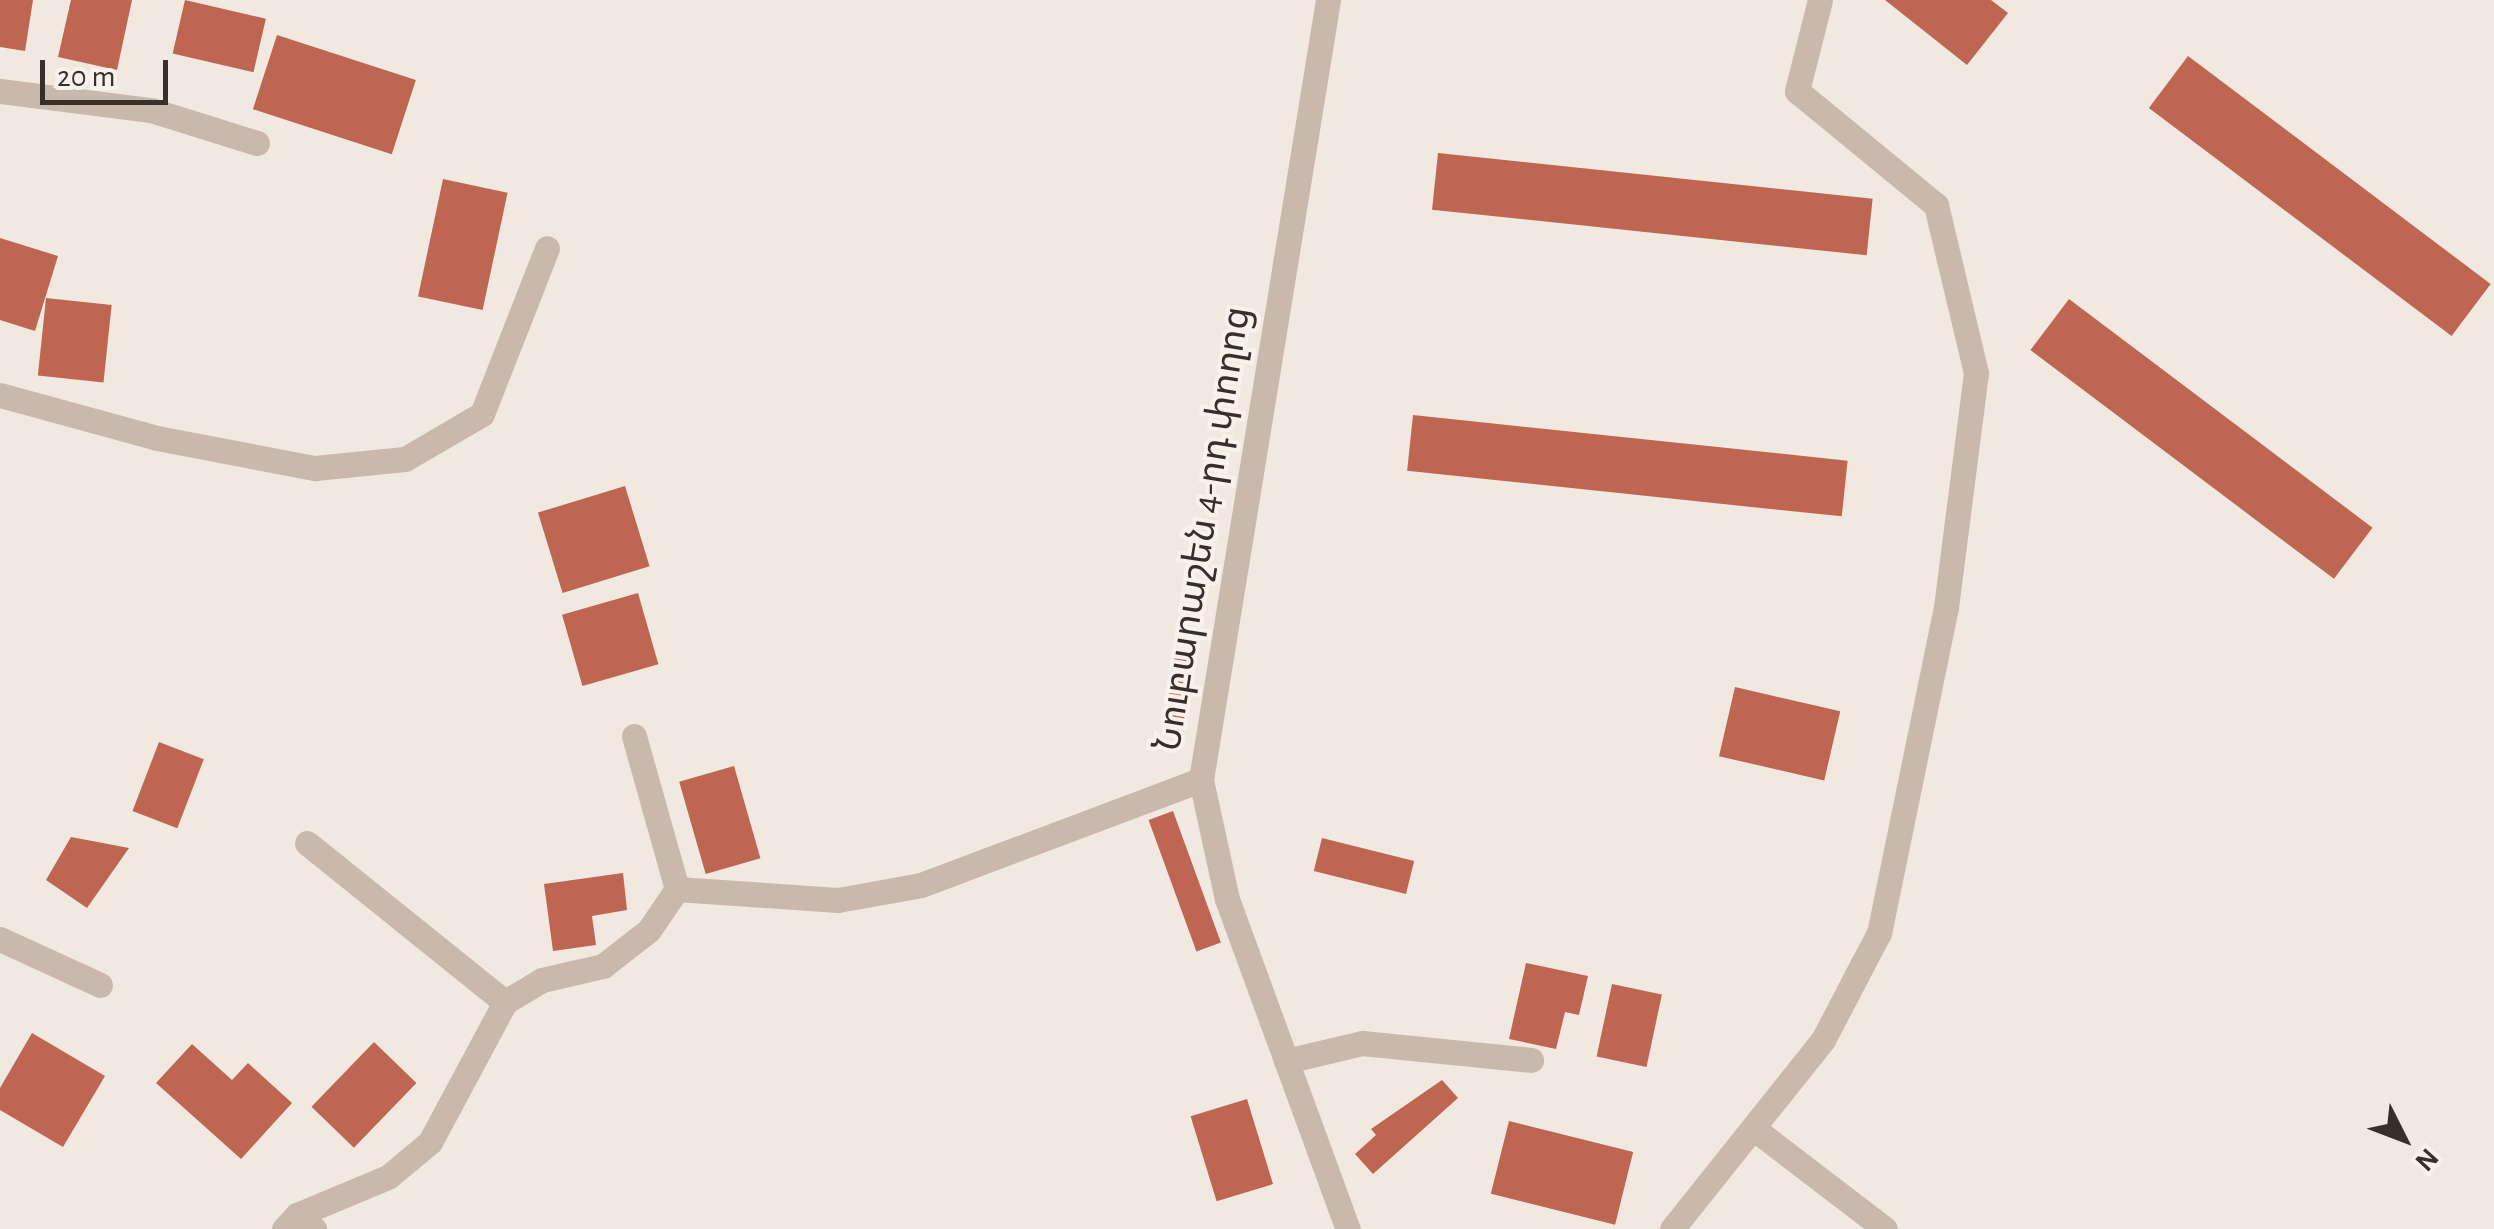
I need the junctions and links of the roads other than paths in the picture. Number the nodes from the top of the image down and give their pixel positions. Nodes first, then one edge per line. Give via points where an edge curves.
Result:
1 (1328, 0) edge
2 (1820, 0) edge
3 (0, 91) edge
4 (257, 143) dead end
5 (547, 248) dead end
6 (0, 395) edge
7 (634, 736) dead end
8 (1201, 780) junction
9 (307, 844) dead end
10 (677, 889) junction
11 (0, 939) edge
12 (100, 986) dead end
13 (505, 1002) junction
14 (1531, 1060) dead end
15 (1286, 1061) junction
16 (1753, 1128) junction
17 (298, 1224) edge
18 (1348, 1229) edge
19 (1672, 1229) edge
20 (1885, 1229) edge

1 - 8 street, Նուբարաշեն 4-րդ փողոց
2 - 16 street via 1797,92 1936,206 1976,373 1946,607 1879,933 1824,1040
3 - 4 street via 150,110
5 - 6 street via 482,414 406,459 314,468 157,438
7 - 10 street
8 - 10 street via 921,885 838,900
8 - 15 street, Նուբարաշեն 4-րդ փողոց via 1227,899
9 - 13 street
10 - 13 street via 649,930 604,966 542,980
11 - 12 street
13 - 17 street via 430,1142 388,1177
14 - 15 street via 1362,1043
15 - 18 street, Նուբարաշեն 4-րդ փողոց
16 - 19 street
16 - 20 street

